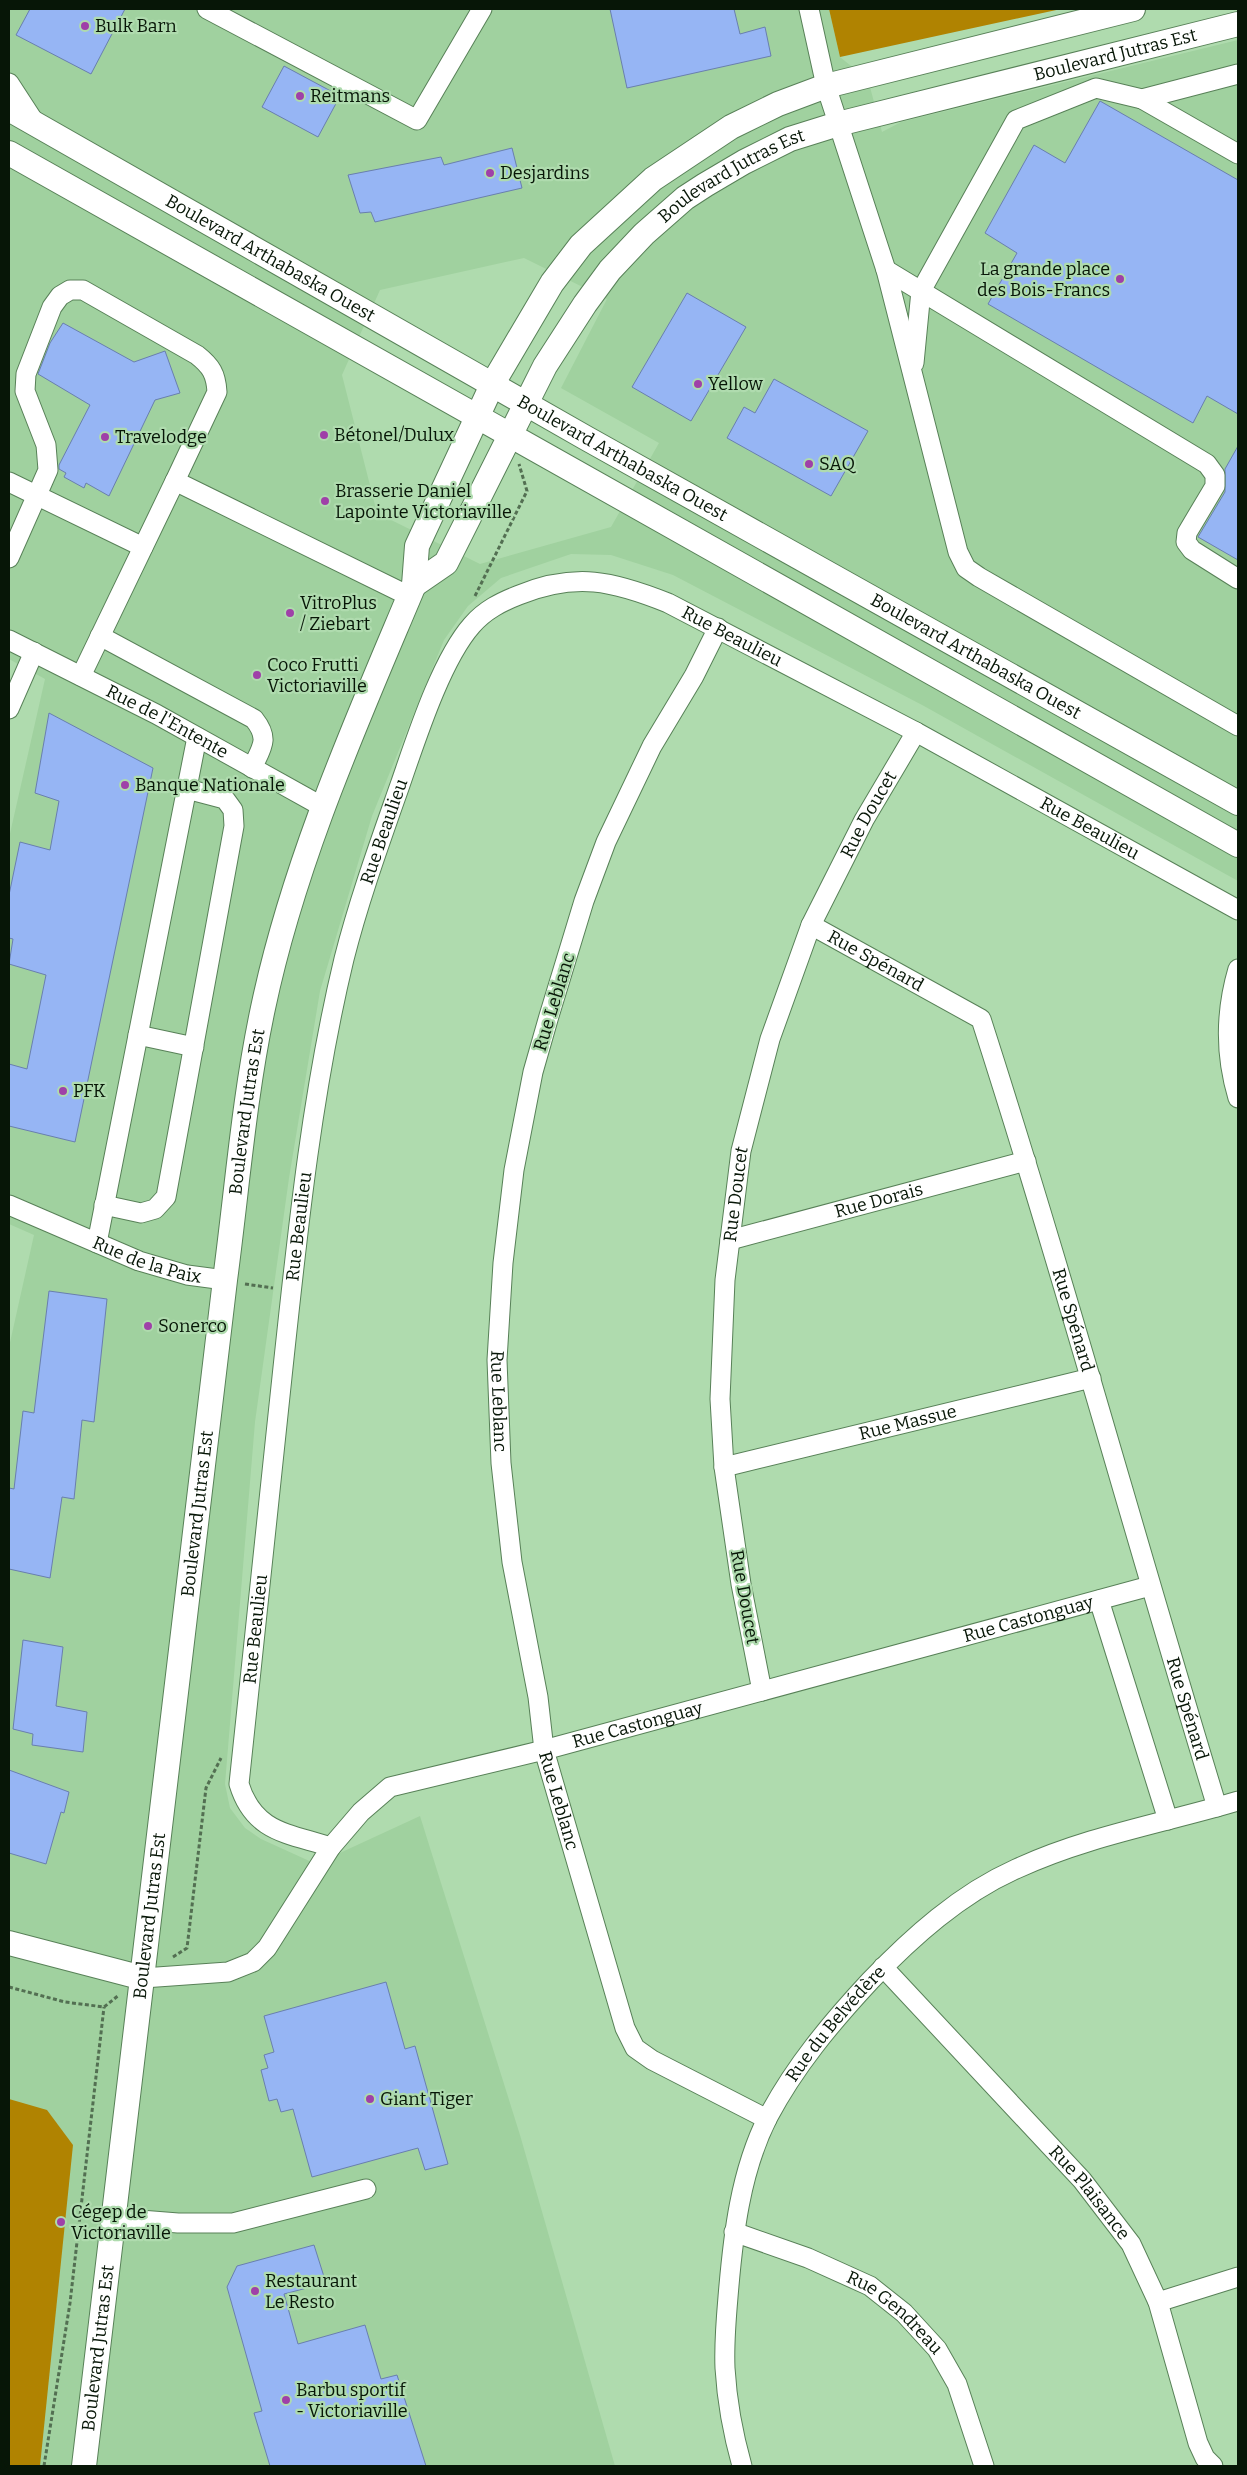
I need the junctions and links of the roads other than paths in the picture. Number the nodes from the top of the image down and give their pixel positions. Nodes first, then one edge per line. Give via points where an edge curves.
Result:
1 (207, 9) edge
2 (482, 9) edge
3 (809, 9) edge
4 (1133, 9) edge
5 (1238, 24) edge
6 (1238, 74) edge
7 (9, 83) edge
8 (826, 86) junction
9 (1142, 99) junction
10 (9, 108) edge
11 (35, 123) junction
12 (838, 124) junction
13 (9, 153) edge
14 (1238, 154) edge
15 (886, 270) junction
16 (921, 291) junction
17 (913, 376) junction
18 (493, 384) junction
19 (527, 402) junction
20 (477, 418) junction
21 (510, 435) junction
22 (175, 481) junction
23 (9, 482) edge
24 (37, 495) junction
25 (143, 547) junction
26 (9, 558) edge
27 (1238, 579) edge
28 (411, 591) junction
29 (718, 628) junction
30 (100, 636) junction
31 (9, 640) edge
32 (34, 652) junction
33 (81, 676) junction
34 (9, 709) edge
35 (1238, 726) edge
36 (916, 732) junction
37 (197, 737) junction
38 (252, 768) junction
39 (187, 789) junction
40 (1238, 804) edge
41 (323, 807) junction
42 (1238, 845) edge
43 (1238, 910) edge
44 (811, 925) junction
45 (1238, 970) edge
46 (138, 1035) junction
47 (194, 1047) junction
48 (1238, 1098) edge
49 (1026, 1161) junction
50 (9, 1205) edge
51 (104, 1205) junction
52 (730, 1240) junction
53 (97, 1243) junction
54 (225, 1280) junction
55 (1091, 1378) junction
56 (724, 1467) junction
57 (1150, 1586) junction
58 (1099, 1600) junction
59 (762, 1691) junction
60 (544, 1750) junction
61 (1238, 1801) edge
62 (1217, 1807) junction
63 (1168, 1820) junction
64 (332, 1847) junction
65 (9, 1943) edge
66 (883, 1967) junction
67 (143, 1978) junction
68 (767, 2119) junction
69 (366, 2189) dead end
70 (115, 2218) junction
71 (734, 2232) junction
72 (1238, 2277) edge
73 (1158, 2302) junction
74 (84, 2466) edge
75 (742, 2466) edge
76 (984, 2466) edge
77 (1213, 2466) edge

1 - 2 street via 417,120
3 - 8 street
4 - 8 main road, Boulevard Jutras Est
5 - 12 main road, Boulevard Jutras Est
6 - 9 street
7 - 11 street
8 - 12 street
8 - 18 main road, Boulevard Jutras Est via 731,127 653,179 614,212 580,245 552,283
9 - 14 street
9 - 16 street via 1096,88 1016,120
10 - 11 main road, Boulevard Arthabaska Ouest
11 - 18 main road, Boulevard Arthabaska Ouest
12 - 15 street
12 - 19 main road, Boulevard Jutras Est via 790,139 744,162 686,198 644,234 610,270 585,304 545,366
13 - 20 main road, Boulevard Arthabaska Ouest
15 - 16 street
15 - 17 street
16 - 17 street
16 - 27 street via 1207,464 1215,475 1215,486 1187,533 1186,542 1192,550
17 - 35 street via 958,552 966,568
18 - 19 main road, Boulevard Arthabaska Ouest
18 - 20 main road, Boulevard Jutras Est
19 - 21 main road, Boulevard Jutras Est
19 - 40 main road, Boulevard Arthabaska Ouest
20 - 21 main road, Boulevard Arthabaska Ouest
20 - 28 main road, Boulevard Jutras Est via 417,546
21 - 28 main road, Boulevard Jutras Est via 446,563
21 - 42 main road, Boulevard Arthabaska Ouest
22 - 24 street via 217,392 216,378 209,365 83,290 70,290 60,296 52,307 26,374 25,391 49,459 48,470
22 - 25 street
22 - 28 street
23 - 24 street
24 - 25 street
24 - 26 street
25 - 30 street
28 - 41 main road, Boulevard Jutras Est
29 - 36 street, Rue Beaulieu
29 - 60 street, Rue Leblanc via 652,746 606,842 584,901 533,1072 514,1170 503,1263 497,1360 501,1463 512,1562 538,1697
29 - 64 street, Rue Beaulieu via 668,602 626,586 584,580 548,585 493,606 472,624 456,646 413,749 376,854 345,956 325,1043 291,1291 239,1784 256,1819 277,1830
30 - 33 street
30 - 38 street via 254,719 264,735
31 - 32 street, Rue de l'Entente
32 - 33 street, Rue de l'Entente
32 - 34 street
33 - 37 street, Rue de l'Entente
36 - 43 street, Rue Beaulieu
36 - 44 street, Rue Doucet via 864,820
37 - 38 street, Rue de l'Entente
37 - 39 street
38 - 41 street, Rue de l'Entente
39 - 46 street
39 - 47 street via 225,799 233,810 234,826
41 - 54 main road, Boulevard Jutras Est via 289,911 264,1008
44 - 49 street, Rue Spénard via 981,1018
44 - 52 street, Rue Doucet via 766,1057 741,1151
45 - 48 street via 1227,1046
46 - 47 street
46 - 51 street
47 - 51 street via 166,1197 155,1209 141,1213
49 - 52 street, Rue Dorais
49 - 55 street, Rue Spénard
50 - 53 street, Rue de la Paix
51 - 53 street
52 - 56 street, Rue Doucet via 720,1399
53 - 54 street, Rue de la Paix via 139,1261 187,1275
54 - 67 main road, Boulevard Jutras Est
55 - 56 street, Rue Massue
55 - 57 street, Rue Spénard
56 - 59 street, Rue Doucet via 741,1584
57 - 58 street, Rue Castonguay
57 - 62 street, Rue Spénard
58 - 59 street, Rue Castonguay
58 - 63 street
59 - 60 street, Rue Castonguay
60 - 64 street, Rue Castonguay via 390,1786 360,1812
60 - 68 street, Rue Leblanc via 625,2028 635,2048 652,2060
61 - 62 street, Rue du Belvédère
62 - 63 street, Rue du Belvédère
63 - 66 street, Rue du Belvédère via 1089,1840 1015,1869 962,1898
64 - 67 street, Rue Castonguay via 267,1948 253,1962 228,1972
65 - 67 main road
66 - 68 street, Rue du Belvédère via 831,2022 792,2076
66 - 73 street, Rue Plaisance via 1103,2204 1131,2244
67 - 70 main road, Boulevard Jutras Est
68 - 71 street, Rue du Belvédère via 749,2167
69 - 70 street via 233,2223
70 - 74 main road, Boulevard Jutras Est
71 - 75 street, Rue du Belvédère via 725,2366 732,2429
71 - 76 street, Rue Gendreau via 808,2258 870,2286 904,2313 937,2349 957,2384
72 - 73 street
73 - 77 street, Rue Plaisance via 1198,2443 1204,2458

